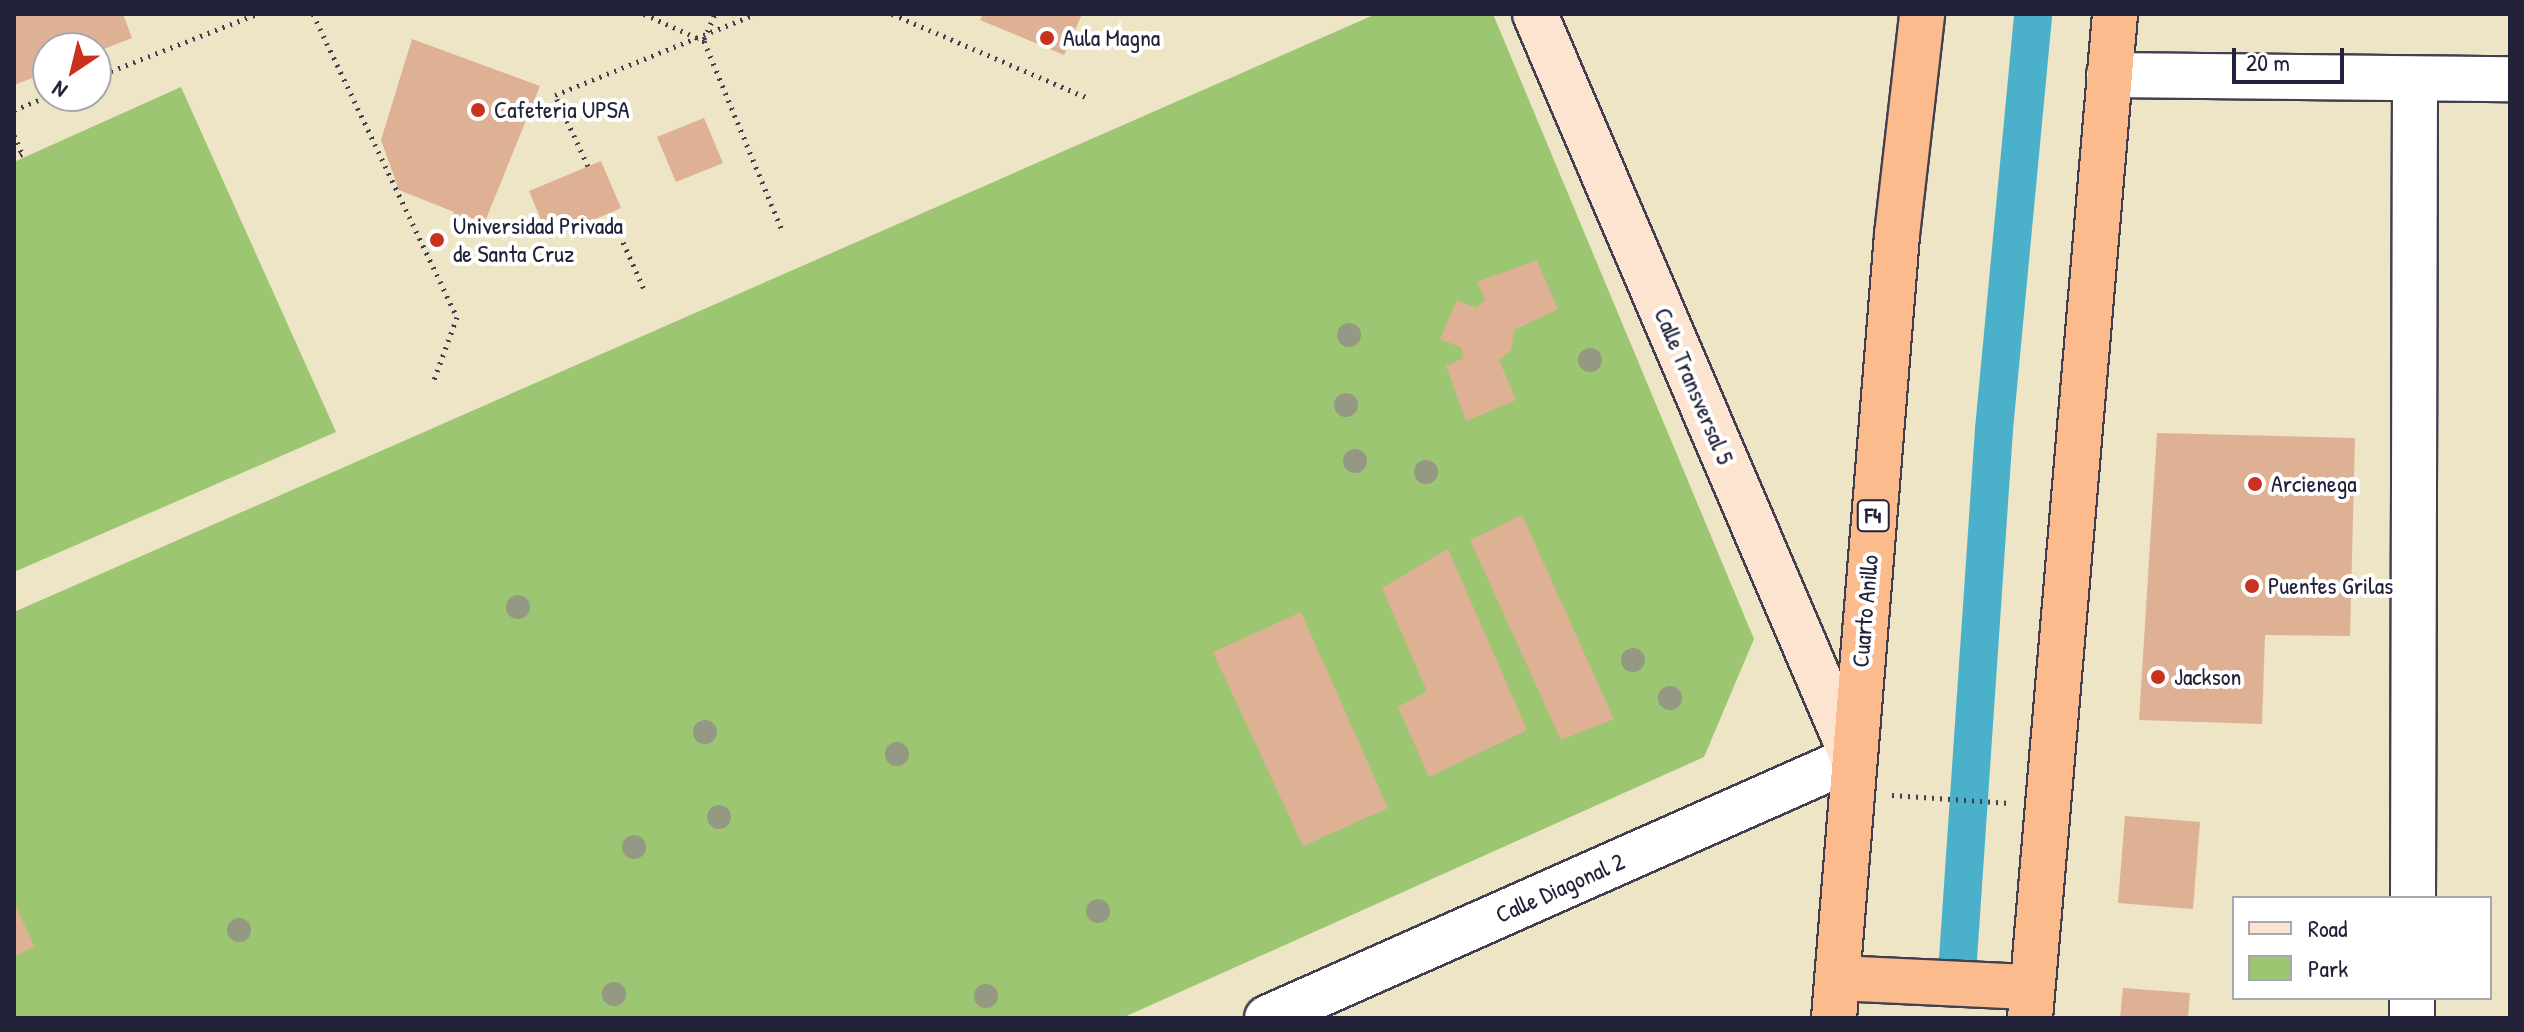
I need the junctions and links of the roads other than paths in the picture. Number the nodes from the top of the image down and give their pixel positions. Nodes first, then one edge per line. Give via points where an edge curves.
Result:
1 (1535, 14) edge
2 (1922, 14) edge
3 (2115, 14) edge
4 (2109, 75) junction
5 (2510, 79) edge
6 (2415, 80) junction
7 (1853, 758) junction
8 (2413, 896) edge
9 (1836, 998) edge
10 (2031, 1002) edge
11 (1267, 1018) edge

1 - 7 street, Calle Transversal 5
2 - 7 highway, Cuarto Anillo / F4
3 - 4 highway
4 - 6 street
4 - 10 highway
5 - 6 street
6 - 8 street
7 - 9 highway, Cuarto Anillo / F4
7 - 11 street, Calle Diagonal 2
9 - 10 highway via 1905,983 1978,986

